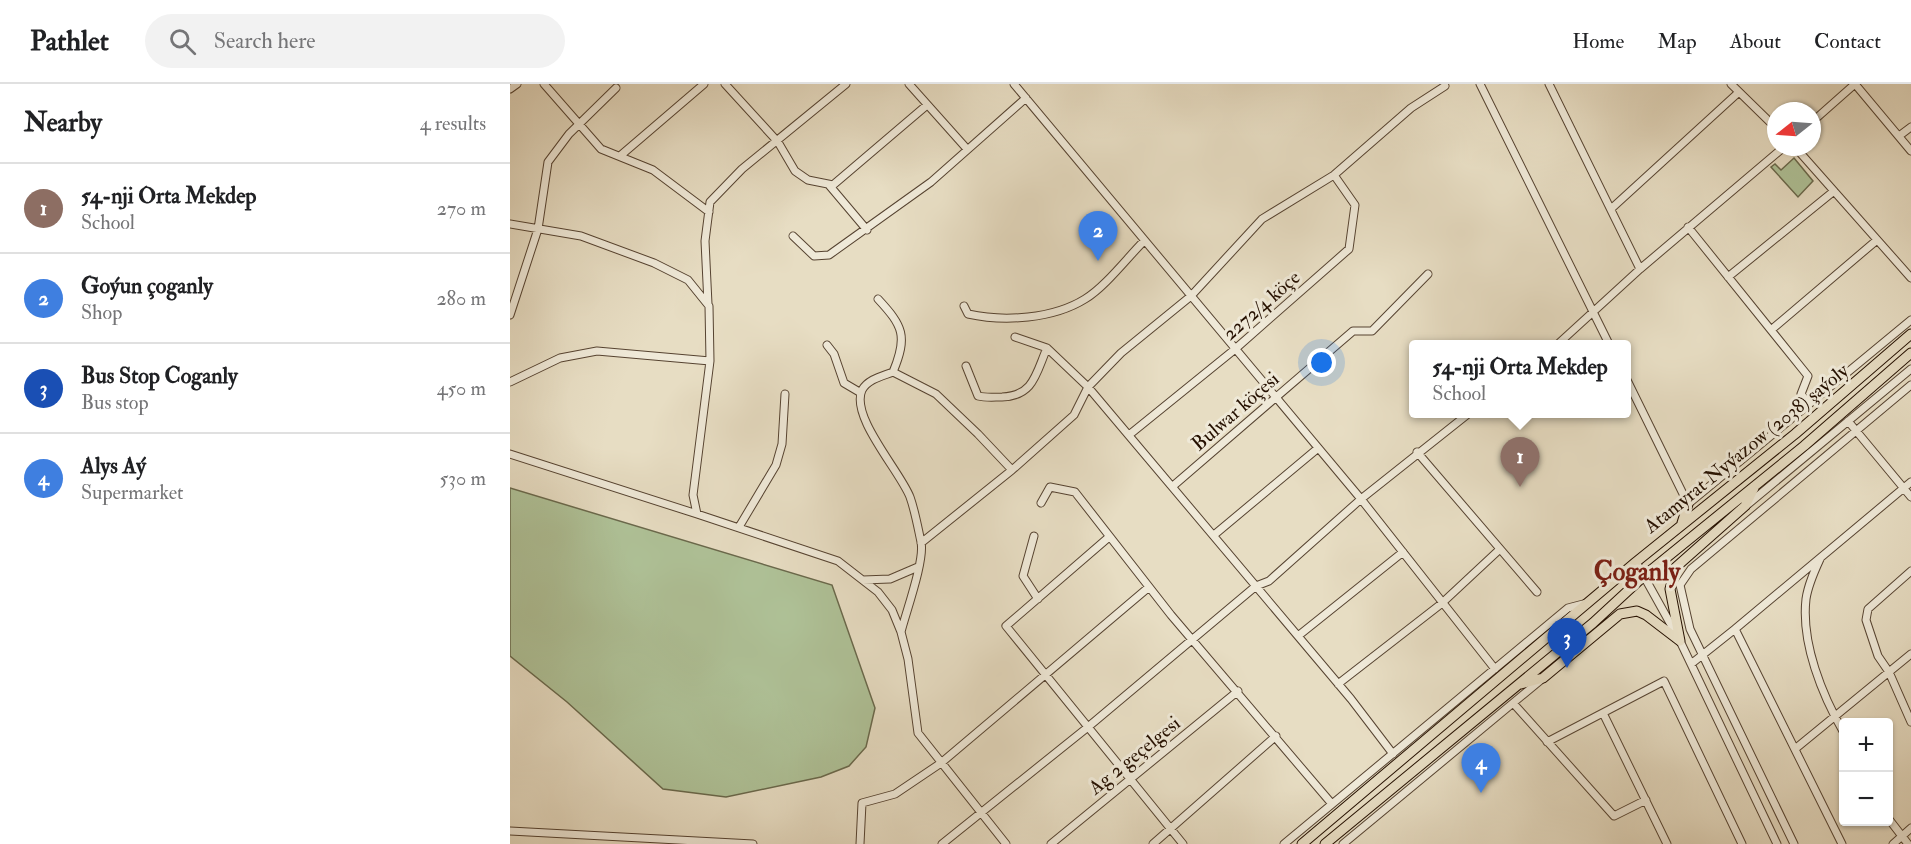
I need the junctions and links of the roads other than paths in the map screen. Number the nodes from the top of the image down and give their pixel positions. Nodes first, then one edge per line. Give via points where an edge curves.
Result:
1 (517, 84) edge
2 (544, 84) edge
3 (704, 84) edge
4 (724, 84) edge
5 (846, 84) edge
6 (909, 84) edge
7 (1014, 84) edge
8 (1436, 84) edge
9 (1480, 84) edge
10 (1549, 84) edge
11 (1731, 84) edge
12 (1855, 84) edge
13 (1446, 85) edge
14 (616, 88) dead end
15 (510, 89) edge
16 (1739, 92) junction
17 (1026, 98) junction
18 (927, 105) junction
19 (1821, 114) edge
20 (1767, 119) edge
21 (578, 125) junction
22 (1911, 127) edge
23 (1899, 136) junction
24 (778, 142) junction
25 (967, 149) junction
26 (1911, 151) edge
27 (620, 156) junction
28 (1773, 156) edge
29 (1803, 156) edge
30 (1334, 175) junction
31 (829, 185) junction
32 (1834, 191) junction
33 (1612, 208) junction
34 (709, 212) junction
35 (510, 224) edge
36 (1688, 227) junction
37 (538, 229) junction
38 (867, 230) junction
39 (792, 236) dead end
40 (1877, 240) junction
41 (1144, 241) junction
42 (1640, 269) junction
43 (1428, 274) dead end
44 (1728, 277) junction
45 (1911, 278) edge
46 (1191, 296) junction
47 (878, 299) dead end
48 (708, 305) junction
49 (963, 306) dead end
50 (1593, 312) junction
51 (510, 315) edge
52 (1911, 320) edge
53 (1771, 330) junction
54 (1911, 334) edge
55 (1015, 337) dead end
56 (1563, 340) edge
57 (1607, 340) edge
58 (826, 345) dead end
59 (1047, 348) junction
60 (1234, 350) junction
61 (1911, 353) edge
62 (710, 361) junction
63 (966, 366) dead end
64 (1911, 369) edge
65 (893, 372) junction
66 (510, 382) edge
67 (1911, 385) edge
68 (1088, 387) junction
69 (1631, 388) edge
70 (861, 393) junction
71 (785, 394) dead end
72 (1275, 399) junction
73 (1809, 404) junction
74 (1463, 418) edge
75 (1848, 421) junction
76 (1856, 432) junction
77 (1129, 435) junction
78 (1317, 449) junction
79 (1417, 452) junction
80 (510, 454) edge
81 (1012, 470) junction
82 (1911, 482) edge
83 (1757, 484) junction
84 (1173, 486) junction
85 (1903, 488) junction
86 (1911, 497) edge
87 (1361, 499) junction
88 (1041, 502) dead end
89 (1688, 504) junction
90 (1745, 506) junction
91 (697, 514) junction
92 (1682, 524) junction
93 (739, 527) junction
94 (1713, 533) junction
95 (1214, 535) junction
96 (1034, 536) dead end
97 (1109, 537) junction
98 (1684, 542) junction
99 (921, 543) junction
100 (1500, 549) junction
101 (1403, 552) junction
102 (1821, 556) junction
103 (1636, 562) junction
104 (918, 567) junction
105 (1911, 571) edge
106 (1645, 575) junction
107 (863, 580) junction
108 (1256, 586) junction
109 (1149, 587) junction
110 (1537, 592) dead end
111 (1038, 599) junction
112 (1590, 603) junction
113 (1441, 604) junction
114 (1593, 623) junction
115 (1735, 629) junction
116 (901, 632) junction
117 (1298, 636) junction
118 (1680, 640) junction
119 (1194, 641) junction
120 (1584, 644) junction
121 (1911, 654) edge
122 (1702, 657) junction
123 (1691, 664) junction
124 (1495, 669) junction
125 (1889, 672) junction
126 (1046, 674) junction
127 (1543, 678) junction
128 (1338, 684) junction
129 (1516, 686) junction
130 (1238, 692) junction
131 (1513, 704) junction
132 (1603, 712) junction
133 (1835, 717) junction
134 (1911, 722) edge
135 (1839, 724) edge
136 (1088, 727) junction
137 (1276, 736) junction
138 (1547, 742) junction
139 (1795, 749) junction
140 (1393, 754) junction
141 (941, 763) junction
142 (1130, 779) junction
143 (1646, 800) junction
144 (1332, 804) junction
145 (981, 814) junction
146 (1893, 825) edge
147 (1911, 828) edge
148 (1171, 830) junction
149 (510, 831) edge
150 (1901, 837) junction
151 (629, 841) edge
152 (709, 843) edge
153 (753, 844) edge
154 (860, 844) edge
155 (942, 844) edge
156 (1006, 844) edge
157 (1051, 844) edge
158 (1153, 844) edge
159 (1183, 844) edge
160 (1284, 844) edge
161 (1302, 844) edge
162 (1325, 844) edge
163 (1343, 844) edge
164 (1667, 844) edge
165 (1742, 844) edge
166 (1777, 844) edge
167 (1794, 844) edge
168 (1842, 844) edge
169 (1893, 844) edge
170 (1908, 844) edge

1 - 15 street
2 - 21 street
3 - 27 street
4 - 24 street
5 - 24 street
6 - 18 street
7 - 17 street
8 - 13 street
9 - 50 street
10 - 33 street
11 - 16 street
12 - 19 street
12 - 23 street
13 - 30 street via 1411,108
14 - 21 street
16 - 20 street
16 - 33 street
17 - 25 street
17 - 41 street
18 - 25 street
18 - 31 street
21 - 27 street via 601,149
21 - 37 street via 548,162
22 - 23 street
23 - 26 street
24 - 31 street via 795,171 808,180
24 - 34 street via 742,169 710,202
25 - 38 street
27 - 34 street via 653,170
28 - 36 street
29 - 32 street
30 - 46 street via 1262,219
30 - 60 street, 2272/4 köçe via 1355,206 1350,249
31 - 38 street
32 - 40 street
32 - 44 street
33 - 42 street
34 - 48 street via 705,241
35 - 37 street
36 - 42 street
36 - 44 street
37 - 48 street via 581,236 654,263 688,280
37 - 51 street
38 - 39 street via 822,257 814,256
40 - 45 street
40 - 53 street
41 - 46 street
41 - 49 street via 1087,299 1064,310 986,318 968,314
42 - 50 street
43 - 72 street, Bulwar köçesi via 1372,331 1353,331
44 - 53 street
46 - 60 street
46 - 68 street via 1121,352
47 - 65 street via 901,329 903,345
48 - 62 street
50 - 56 street
50 - 57 street
52 - 73 street
53 - 73 street via 1808,376 1801,394
54 - 92 main road, Atamyrat Nyýazow (2038) şaýoly
55 - 59 street
58 - 70 street via 834,354 844,382
59 - 63 street via 1028,389 1016,396 978,396
59 - 68 street
60 - 72 street
60 - 77 street, 2272/4 köçe
61 - 83 main road, Atamyrat Nyýazow (2038) şaýoly
62 - 66 street via 597,351 560,358
62 - 91 street via 693,495
64 - 75 street
65 - 70 street via 874,379
65 - 81 street via 936,394
67 - 76 street
68 - 77 street
68 - 81 street via 1074,415
69 - 89 street
70 - 99 street via 861,412 910,497
71 - 93 street via 782,444 776,465
72 - 78 street
72 - 84 street, Bulwar köçesi
73 - 89 street
74 - 79 street
75 - 76 street
75 - 90 street
76 - 85 street
76 - 122 street via 1683,577 1683,601
77 - 84 street
78 - 87 street
78 - 95 street
79 - 87 street
79 - 100 street
80 - 91 street
81 - 99 street
82 - 85 street
83 - 90 main road
83 - 98 main road, Atamyrat Nyýazow (2038) şaýoly
84 - 95 street
85 - 86 street
85 - 102 street
87 - 101 street
87 - 108 street via 1269,581
88 - 97 street via 1050,487 1076,492
89 - 92 main road
90 - 94 main road
91 - 93 street
92 - 103 main road, Atamyrat Nyýazow (2038) şaýoly
93 - 107 street via 838,561
94 - 98 main road
94 - 118 main road via 1686,556 1671,579 1671,600
95 - 108 street
96 - 111 street via 1023,576
97 - 109 street
97 - 111 street
98 - 106 main road, Atamyrat Nyýazow (2038) şaýoly
99 - 104 street
100 - 110 street
100 - 113 street
101 - 113 street
101 - 117 street
102 - 115 street
102 - 133 street via 1810,583 1806,625 1811,652
103 - 106 street
103 - 112 main road, Atamyrat Nyýazow (2038) şaýoly
104 - 107 street via 890,579
104 - 116 street
105 - 125 street via 1868,609 1867,631
106 - 114 main road, Atamyrat Nyýazow (2038) şaýoly
106 - 118 street
107 - 116 street via 892,610
108 - 117 street
108 - 119 street
109 - 119 street
109 - 126 street
111 - 126 street via 1006,626
112 - 124 street via 1568,608
112 - 161 main road, Atamyrat Nyýazow (2038) şaýoly
113 - 124 street
113 - 128 street
114 - 120 main road
114 - 129 main road, Atamyrat Nyýazow (2038) şaýoly
115 - 122 street
115 - 139 street
116 - 141 street via 918,733
117 - 128 street
118 - 120 main road via 1637,611 1620,614
118 - 123 street
119 - 130 street
119 - 136 street
120 - 127 main road
121 - 125 street
122 - 123 street
122 - 167 street
123 - 166 street
124 - 140 street
125 - 133 street
125 - 134 street
126 - 136 street
126 - 141 street
127 - 129 main road
127 - 131 street
128 - 140 street
129 - 162 main road, Atamyrat Nyýazow (2038) şaýoly
130 - 137 street
130 - 142 street, Ag 2 geçelgesi
131 - 138 street
131 - 163 street
132 - 138 street
132 - 143 street
132 - 165 street via 1664,681
133 - 135 street
133 - 139 street
136 - 142 street
136 - 145 street
137 - 144 street
137 - 148 street
138 - 143 street via 1614,816
139 - 168 street
140 - 144 street
141 - 145 street
141 - 154 street via 895,794 862,803
142 - 148 street
142 - 157 street, Ag 2 geçelgesi
143 - 164 street
144 - 160 street
145 - 155 street
145 - 156 street
146 - 150 street
147 - 150 street
148 - 158 street
148 - 159 street
149 - 151 street
150 - 169 street
150 - 170 street
151 - 152 street
152 - 153 street

